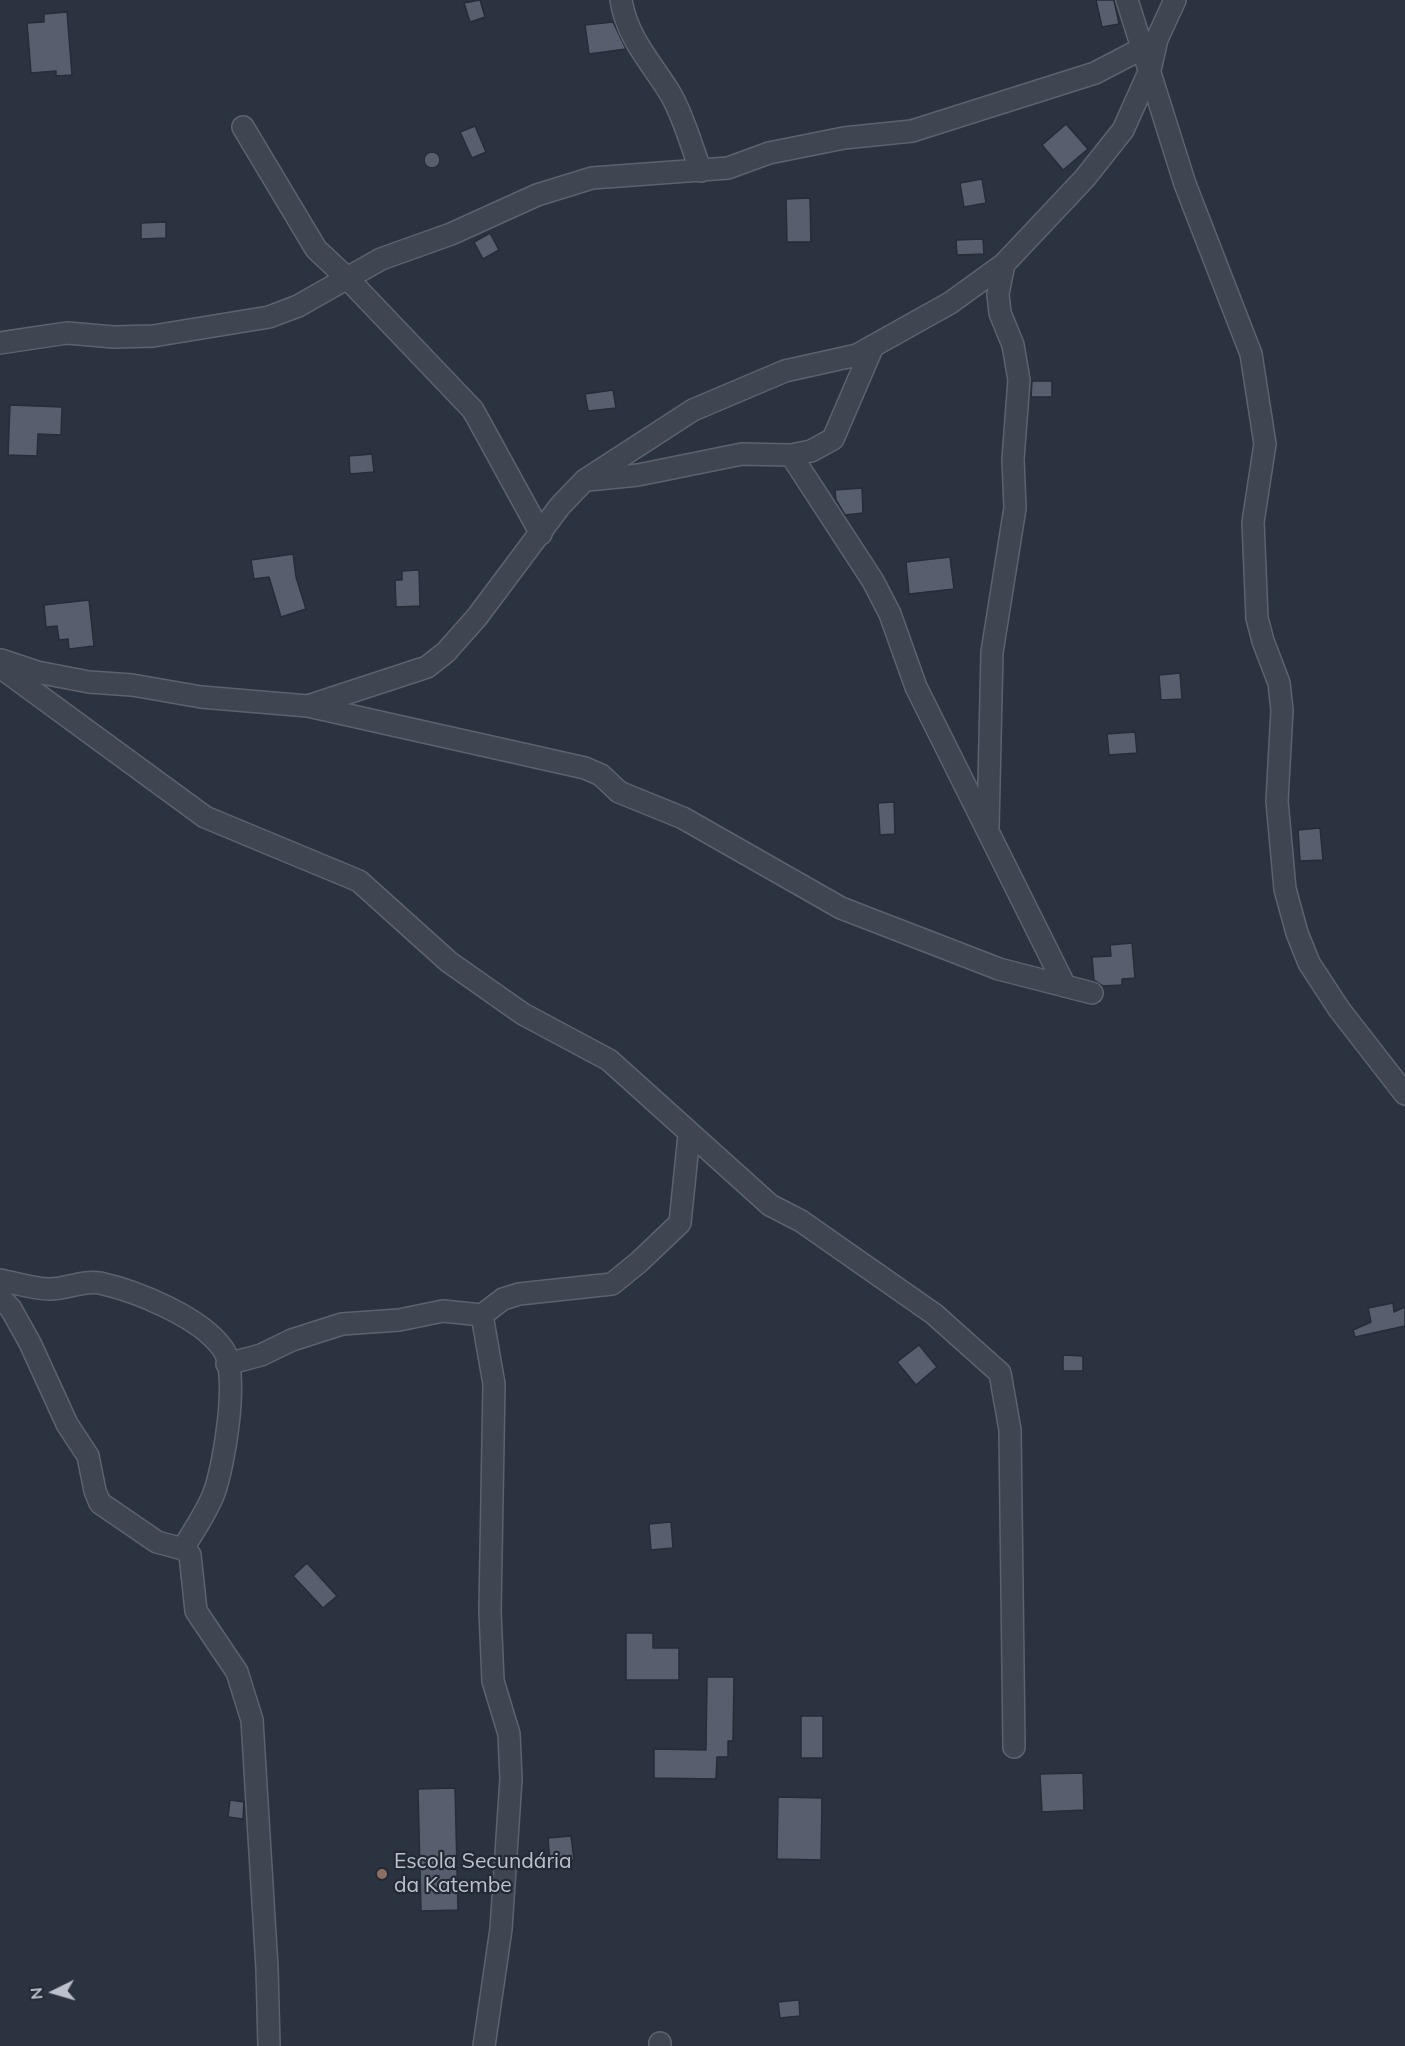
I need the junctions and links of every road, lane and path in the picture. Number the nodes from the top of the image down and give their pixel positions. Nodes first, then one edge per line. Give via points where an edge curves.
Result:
1 (621, 0) edge
2 (1127, 0) edge
3 (1175, 0) edge
4 (1143, 48) junction
5 (1150, 70) junction
6 (243, 127) dead end
7 (701, 171) junction
8 (1004, 264) junction
9 (348, 279) junction
10 (0, 343) edge
11 (873, 346) junction
12 (791, 455) junction
13 (585, 480) junction
14 (541, 534) junction
15 (0, 660) edge
16 (0, 667) edge
17 (308, 706) junction
18 (988, 831) junction
19 (1065, 986) junction
20 (1092, 993) dead end
21 (1405, 1094) edge
22 (689, 1135) junction
23 (0, 1280) edge
24 (0, 1297) edge
25 (482, 1315) junction
26 (227, 1364) junction
27 (183, 1549) junction
28 (1014, 1747) dead end
29 (268, 2046) edge
30 (483, 2046) edge

1 - 7 street via 634,41 681,114
2 - 4 street
3 - 5 street via 1157,39
4 - 5 street
4 - 7 street via 1095,73 912,131 844,138 769,153 728,168
5 - 8 street via 1123,130 1085,178
5 - 21 street via 1185,184 1251,354 1265,444 1253,522 1257,618 1279,683 1282,710 1276,801 1285,889 1309,963
6 - 9 street via 316,249
7 - 9 street via 592,178 537,195 451,234 381,259
8 - 11 street via 950,303
8 - 18 street via 999,313 1013,345 1018,380 1013,459 1015,508 992,652
9 - 10 street via 298,306 237,324 153,336 67,333
9 - 14 street via 473,410
11 - 12 street via 833,439 811,451
11 - 13 street via 857,355 785,371 693,410
12 - 13 street via 742,454 638,475
12 - 18 street via 873,581 890,614 916,687
13 - 14 street
14 - 17 street via 469,626 427,668
15 - 17 street via 89,682
16 - 22 street via 205,817 359,881 448,962 523,1014 609,1060
17 - 19 street via 585,768 601,775 619,792 682,818 841,908 999,969
18 - 19 street
19 - 20 street
22 - 25 street via 680,1222 639,1262 612,1284 519,1294 503,1299
22 - 28 street via 770,1205 801,1221 934,1314 1000,1373 1010,1430
23 - 26 street via 50,1289 96,1282 133,1291 203,1330 224,1350
24 - 27 street via 30,1343 68,1424 88,1456 100,1503 157,1542
25 - 26 street via 443,1311 399,1320 342,1324
25 - 30 street via 494,1383 490,1611 493,1680 509,1734 512,1779 501,1929
26 - 27 street via 230,1407 224,1456 214,1494
27 - 29 street via 190,1556 196,1611 237,1672 252,1720

